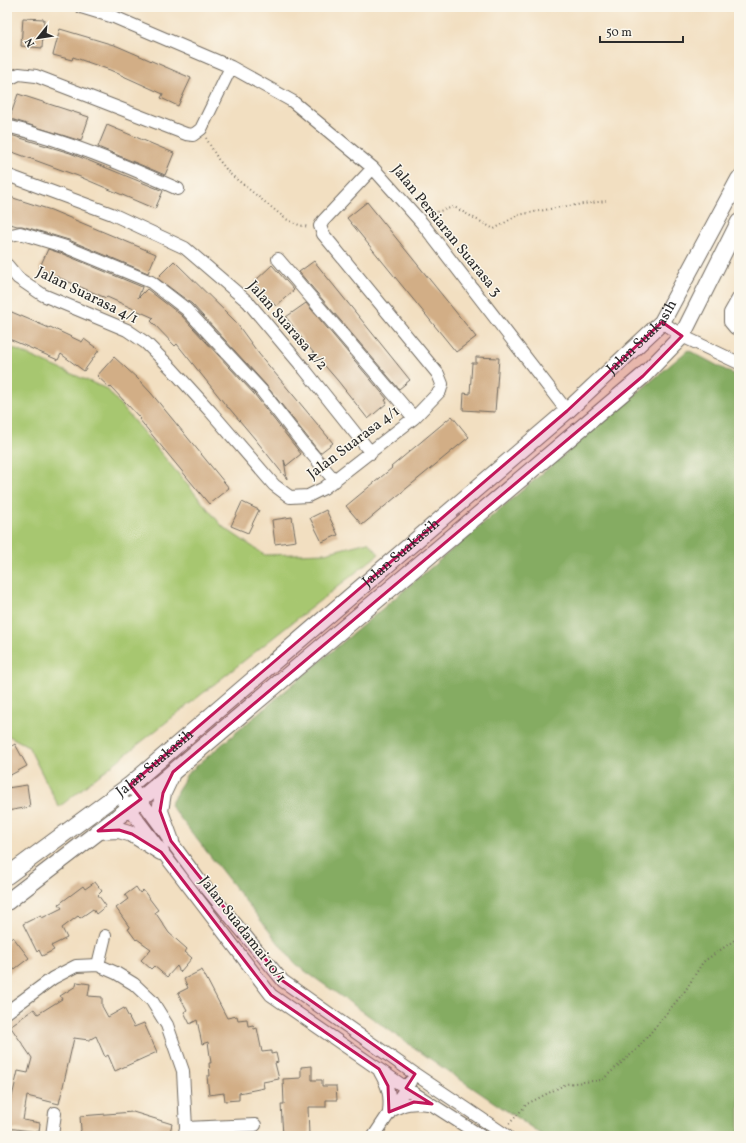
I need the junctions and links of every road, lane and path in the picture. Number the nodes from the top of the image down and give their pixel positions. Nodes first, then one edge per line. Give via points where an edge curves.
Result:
1 (81, 7) edge
2 (231, 67) junction
3 (7, 80) edge
4 (7, 126) edge
5 (201, 129) junction
6 (373, 168) junction
7 (7, 175) edge
8 (739, 179) edge
9 (178, 189) dead end
10 (606, 201) dead end
11 (422, 222) junction
12 (739, 222) edge
13 (320, 226) junction
14 (7, 236) edge
15 (278, 259) dead end
16 (7, 265) edge
17 (739, 297) edge
18 (662, 322) junction
19 (739, 330) edge
20 (682, 336) junction
21 (739, 363) edge
22 (567, 411) junction
23 (414, 418) junction
24 (372, 452) junction
25 (334, 481) junction
26 (173, 772) junction
27 (124, 789) junction
28 (134, 804) junction
29 (98, 831) junction
30 (166, 846) junction
31 (7, 876) edge
32 (7, 902) edge
33 (105, 936) dead end
34 (739, 937) edge
35 (98, 965) junction
36 (7, 1012) edge
37 (379, 1069) junction
38 (415, 1074) junction
39 (406, 1088) junction
40 (432, 1104) junction
41 (390, 1112) junction
42 (55, 1113) dead end
43 (255, 1125) dead end
44 (185, 1132) edge
45 (504, 1134) edge
46 (52, 1136) edge
47 (374, 1136) edge
48 (481, 1136) edge

1 - 2 street, Jalan Persiaran Suarasa 3 via 114,17
2 - 5 street
2 - 6 street, Jalan Persiaran Suarasa 3 via 292,101
3 - 5 street via 19,74 36,76 186,134 193,135
4 - 9 street via 41,134
5 - 13 path via 230,174 286,219 300,225
6 - 11 street, Jalan Persiaran Suarasa 3
6 - 13 street
7 - 24 street, Jalan Suarasa 4/2 via 112,214 185,248 248,302
8 - 18 main road, Jalan Suakasih
10 - 11 path via 518,215 494,229 454,207 429,214
11 - 22 street, Jalan Persiaran Suarasa 3
12 - 20 main road, Jalan Suakasih
13 - 23 street, Jalan Suarasa 4/1 via 323,234 438,374 442,384 440,392
14 - 25 street via 20,233 58,245 151,282 186,309 256,384
15 - 23 street
16 - 25 street, Jalan Suarasa 4/1 via 18,278 43,295 126,330 146,343 211,412 274,485 290,497 308,496
17 - 19 street via 730,313 730,322
18 - 20 street
18 - 22 main road, Jalan Suakasih
20 - 21 street
20 - 26 main road, Jalan Suakasih via 643,376
22 - 27 main road, Jalan Suakasih
23 - 24 street, Jalan Suarasa 4/1
24 - 25 street, Jalan Suarasa 4/1
26 - 28 main road, Jalan Suakasih
26 - 30 main road via 163,793 160,811
27 - 28 street, Jalan Suadamai 10/1
27 - 31 main road, Jalan Suakasih
28 - 29 main road, Jalan Suakasih
28 - 30 street, Jalan Suadamai 10/1
29 - 30 main road via 119,830
29 - 32 main road, Jalan Suakasih
30 - 37 street, Jalan Suadamai 10/1 via 271,995
30 - 38 street, Jalan Suadamai 10/1 via 198,878 283,981
33 - 35 street
34 - 45 path via 703,962 685,992 637,1049 602,1080 566,1084 527,1104
35 - 36 street via 76,966 53,978
35 - 44 street via 134,984 152,1001 167,1025 183,1071
37 - 39 street, Jalan Suadamai 10/1
37 - 41 street via 388,1086
38 - 39 street
38 - 45 street, Jalan Suadamai 10/1
39 - 40 street, Jalan Suadamai 10/1
39 - 41 street
40 - 41 street via 414,1102
40 - 48 street, Jalan Suadamai 10/1
41 - 47 street
42 - 46 street
43 - 44 street

